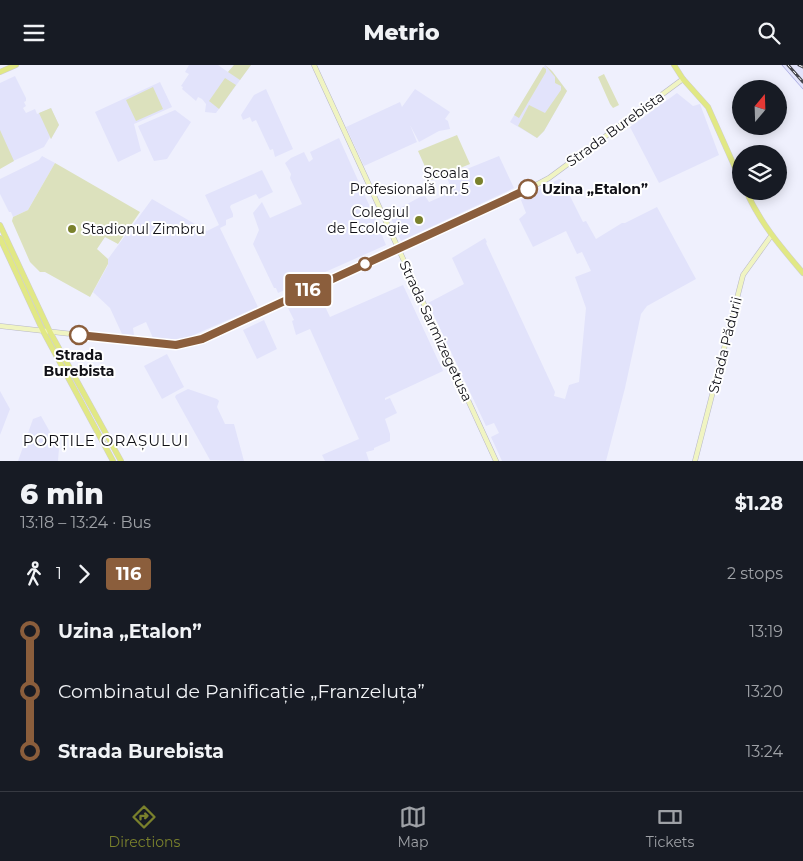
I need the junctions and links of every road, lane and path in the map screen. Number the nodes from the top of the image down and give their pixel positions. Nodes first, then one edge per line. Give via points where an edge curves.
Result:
1 (16, 65) edge
2 (314, 65) edge
3 (674, 65) edge
4 (0, 72) edge
5 (683, 79) junction
6 (732, 161) edge
7 (750, 200) edge
8 (0, 225) edge
9 (771, 236) junction
10 (0, 238) edge
11 (398, 249) junction
12 (803, 273) edge
13 (0, 326) edge
14 (43, 331) junction
15 (50, 332) junction
16 (113, 461) edge
17 (121, 461) edge
18 (496, 461) edge
19 (695, 461) edge

1 - 4 main road
2 - 11 main road, Strada Sarmizegetusa
3 - 5 main road
5 - 6 main road via 708,107
5 - 11 main road, Strada Burebista via 549,178
7 - 9 main road
8 - 15 main road
9 - 12 main road
9 - 19 main road, Strada Pădurii via 743,275
10 - 14 main road
11 - 15 main road, Strada Burebista via 202,339 181,345
11 - 18 main road, Strada Sarmizegetusa
13 - 14 main road, Strada Burebista
14 - 15 main road, Strada Burebista
14 - 16 main road
15 - 17 main road

